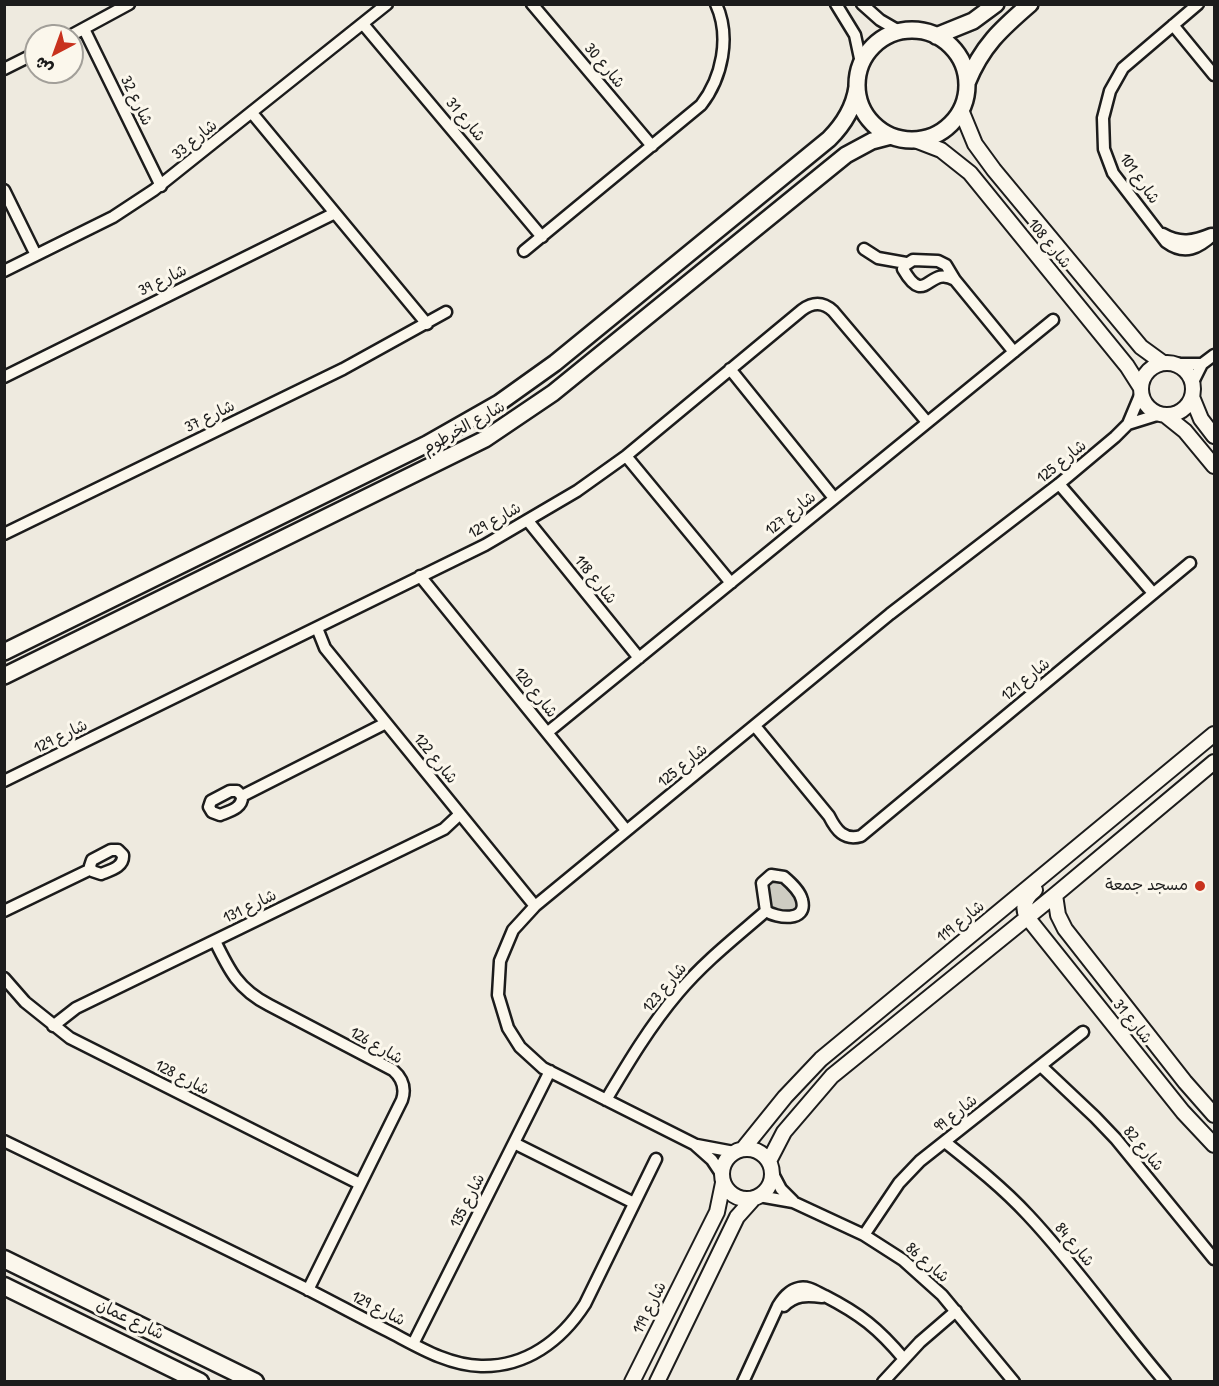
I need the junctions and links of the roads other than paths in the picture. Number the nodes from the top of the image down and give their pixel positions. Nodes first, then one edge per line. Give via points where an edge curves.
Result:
1 (129, 4) edge
2 (387, 4) edge
3 (716, 4) edge
4 (836, 4) edge
5 (862, 4) edge
6 (996, 4) edge
7 (1030, 4) edge
8 (1198, 4) edge
9 (533, 5) edge
10 (363, 24) junction
11 (1173, 25) junction
12 (84, 29) joint
13 (899, 31) junction
14 (936, 36) junction
15 (24, 59) edge
16 (861, 63) junction
17 (4, 69) edge
18 (1215, 75) edge
19 (967, 83) junction
20 (857, 87) junction
21 (961, 110) junction
22 (252, 113) junction
23 (891, 136) junction
24 (915, 140) junction
25 (652, 146) junction
26 (161, 186) junction
27 (4, 190) edge
28 (335, 213) junction
29 (1215, 233) edge
30 (542, 237) junction
31 (864, 249) dead end
32 (524, 251) dead end
33 (36, 255) junction
34 (906, 262) junction
35 (4, 271) edge
36 (955, 280) junction
37 (446, 312) dead end
38 (1053, 320) dead end
39 (427, 324) junction
40 (1014, 352) junction
41 (1215, 355) edge
42 (1168, 364) junction
43 (1202, 364) junction
44 (730, 369) junction
45 (4, 377) edge
46 (1141, 390) junction
47 (1192, 390) junction
48 (1162, 415) junction
49 (927, 422) junction
50 (1128, 424) junction
51 (1215, 435) edge
52 (626, 456) junction
53 (1215, 466) edge
54 (1059, 484) junction
55 (834, 498) junction
56 (528, 520) junction
57 (4, 534) edge
58 (1190, 563) dead end
59 (420, 576) junction
60 (731, 583) junction
61 (1154, 593) junction
62 (317, 628) junction
63 (4, 652) edge
64 (639, 658) junction
65 (4, 676) edge
66 (386, 723) junction
67 (755, 726) junction
68 (548, 732) junction
69 (1215, 735) edge
70 (1213, 762) edge
71 (4, 781) edge
72 (242, 796) dead end
73 (460, 814) junction
74 (626, 830) junction
75 (1054, 867) junction
76 (91, 869) dead end
77 (1055, 896) junction
78 (535, 906) junction
79 (766, 911) junction
80 (4, 912) edge
81 (1027, 917) junction
82 (215, 940) junction
83 (4, 978) edge
84 (53, 1026) junction
85 (1083, 1032) dead end
86 (1143, 1062) junction
87 (1041, 1066) junction
88 (550, 1071) junction
89 (606, 1100) junction
90 (1200, 1100) junction
91 (1215, 1115) edge
92 (4, 1141) edge
93 (945, 1142) junction
94 (514, 1143) junction
95 (694, 1144) junction
96 (1215, 1145) edge
97 (739, 1151) junction
98 (656, 1159) dead end
99 (770, 1167) junction
100 (722, 1179) junction
101 (360, 1184) junction
102 (757, 1197) junction
103 (793, 1202) junction
104 (634, 1203) junction
105 (864, 1235) junction
106 (4, 1259) edge
107 (1215, 1259) edge
108 (4, 1286) edge
109 (308, 1290) junction
110 (956, 1311) junction
111 (413, 1344) junction
112 (904, 1359) junction
113 (200, 1382) edge
114 (255, 1382) edge
115 (632, 1382) edge
116 (657, 1382) edge
117 (743, 1382) edge
118 (883, 1382) edge
119 (1014, 1382) edge
120 (1165, 1382) edge

1 - 12 street
2 - 10 street, شارع 33
3 - 25 street via 723,34 715,84 696,111
4 - 16 street via 855,35
5 - 13 street
6 - 14 main road via 973,21
7 - 19 main road via 988,43
8 - 11 street, شارع 101
9 - 25 street, شارع 30
10 - 22 street, شارع 33
10 - 30 street, شارع 31
11 - 18 street
11 - 29 street, شارع 101 via 1129,61 1117,76 1107,100 1102,129 1106,157 1113,173 1156,228 1184,241
12 - 26 street, شارع 32
13 - 14 main road
13 - 16 main road via 877,43
14 - 19 main road via 961,60
15 - 17 street
16 - 20 main road
19 - 21 main road
20 - 23 main road via 864,111 880,130
20 - 63 main road, شارع الخرطوم via 850,112 829,139 564,356 499,404 427,444
21 - 24 main road via 942,131
21 - 42 street, شارع 108 via 975,144 994,170 1141,347
22 - 26 street, شارع 33
22 - 28 street
23 - 24 main road
23 - 65 main road, شارع الخرطوم via 846,155 553,393 493,434
24 - 46 street, شارع 108 via 941,150 970,173 1127,366
25 - 30 street
26 - 33 street, شارع 33 via 113,217
27 - 33 street
28 - 39 street
28 - 45 street, شارع 39
30 - 32 street
31 - 34 street via 878,258
33 - 35 street, شارع 33
34 - 36 street via 938,261 949,268
34 - 36 street via 903,270 917,287 942,276
36 - 40 street
37 - 39 street, شارع 37
38 - 40 street, شارع 127
39 - 57 street, شارع 37
40 - 49 street, شارع 127
41 - 43 street
42 - 43 street
42 - 46 street via 1150,369
42 - 47 street via 1187,374
43 - 47 street
44 - 49 street, شارع 129 via 806,307 824,305
44 - 52 street, شارع 129
44 - 55 street
46 - 48 street via 1150,409
46 - 50 street, شارع 125
47 - 48 street via 1184,408
47 - 51 street via 1201,419
48 - 50 street, شارع 125
48 - 53 street via 1185,431
49 - 55 street, شارع 127
50 - 54 street, شارع 125
52 - 56 street, شارع 129
52 - 60 street
54 - 61 street
54 - 67 street, شارع 125 via 890,614
55 - 60 street, شارع 127
56 - 59 street, شارع 129
56 - 64 street, شارع 118
58 - 61 street, شارع 121
59 - 62 street, شارع 129
59 - 68 street, شارع 120
60 - 64 street, شارع 127
61 - 67 street, شارع 121 via 881,819 862,829 845,828 829,816
62 - 66 street, شارع 122 via 325,648
62 - 71 street, شارع 129
64 - 68 street, شارع 127
66 - 72 street
66 - 73 street, شارع 122
67 - 74 street, شارع 125
68 - 74 street, شارع 120
69 - 75 street, شارع 119
70 - 77 street
73 - 78 street, شارع 122
73 - 82 street, شارع 131 via 444,829
74 - 78 street, شارع 125
75 - 81 street via 1026,900 1023,910
75 - 97 street, شارع 119 via 821,1059
76 - 80 street
77 - 81 street
77 - 90 street, شارع 31 via 1065,929
78 - 88 street, شارع 125 via 507,940 500,961 498,995 513,1038 527,1055
79 - 79 street via 785,918 794,917 801,910 802,899 784,877 771,875 762,883
79 - 89 street, شارع 123 via 678,993 650,1029
81 - 86 street, شارع 31
81 - 99 street via 832,1076 784,1132
82 - 84 street, شارع 131 via 76,1008
82 - 101 street, شارع 126 via 231,973 249,993 400,1077 404,1086 402,1100
83 - 84 street, شارع 128
84 - 101 street, شارع 128
85 - 87 street, شارع 99
86 - 90 street via 1148,1054 1155,1053 1188,1092
86 - 96 street, شارع 31
87 - 93 street, شارع 99
87 - 107 street, شارع 82 via 1116,1139
88 - 89 street, شارع 125
88 - 94 street, شارع 135
89 - 95 street, شارع 125
90 - 91 street, شارع 31
92 - 109 street, شارع 129
93 - 105 street, شارع 99 via 899,1183
93 - 120 street, شارع 84 via 1027,1214
94 - 104 street
94 - 111 street, شارع 135
95 - 97 street, شارع 125
95 - 100 street, شارع 125 via 706,1153
97 - 99 street via 758,1151
97 - 100 street via 725,1162
98 - 104 street, شارع 129
99 - 102 street via 768,1188
99 - 103 street, شارع 86
100 - 102 street via 733,1195
100 - 115 street, شارع 119 via 717,1212
101 - 109 street, شارع 126
102 - 103 street, شارع 86
102 - 116 street via 737,1217
103 - 105 street, شارع 86
104 - 111 street, شارع 129 via 585,1304 565,1331 547,1346 515,1362 479,1366 446,1360
105 - 110 street, شارع 86 via 915,1270
106 - 114 main road, شارع عمان
108 - 113 main road, شارع عمان
109 - 111 street, شارع 129
110 - 112 street
110 - 119 street, شارع 86
112 - 117 street via 868,1322 846,1306 807,1288 794,1290 782,1299
112 - 118 street

